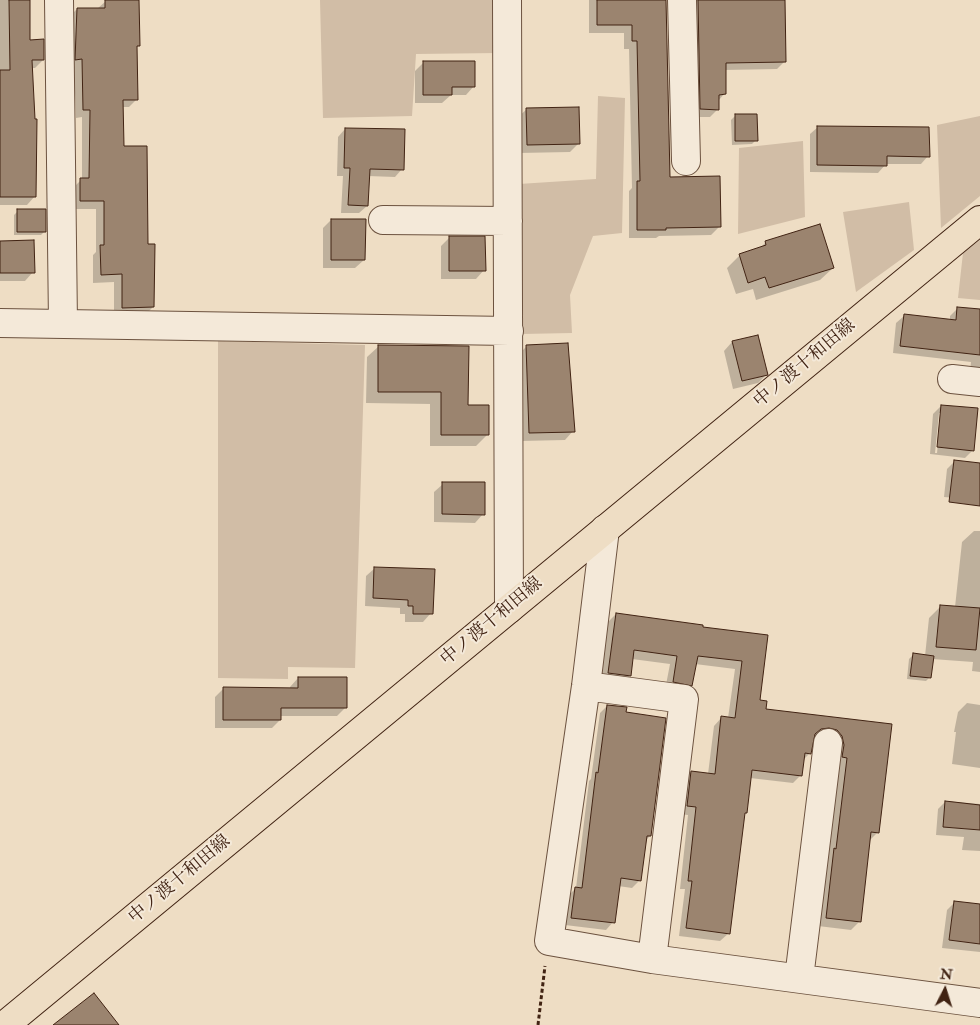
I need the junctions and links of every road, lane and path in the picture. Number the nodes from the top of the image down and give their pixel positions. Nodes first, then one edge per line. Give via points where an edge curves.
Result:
1 (59, 0) edge
2 (507, 0) edge
3 (682, 0) edge
4 (686, 161) dead end
5 (383, 220) dead end
6 (508, 220) junction
7 (980, 220) edge
8 (0, 323) edge
9 (63, 323) junction
10 (508, 331) junction
11 (952, 379) dead end
12 (980, 382) edge
13 (605, 529) junction
14 (509, 609) junction
15 (586, 686) junction
16 (828, 743) dead end
17 (549, 941) junction
18 (652, 959) junction
19 (799, 978) junction
20 (980, 1003) edge
21 (5, 1025) edge
22 (538, 1025) edge

1 - 9 street
2 - 6 street
3 - 4 street
5 - 6 street
6 - 10 street
7 - 13 main road, 中ノ渡十和田線
8 - 9 street
9 - 10 street
10 - 14 street
11 - 12 street
13 - 14 main road, 中ノ渡十和田線
13 - 15 street
14 - 21 main road, 中ノ渡十和田線
15 - 17 street
15 - 18 street via 684,699
16 - 19 street
17 - 18 street
17 - 22 path
18 - 19 street
19 - 20 street

